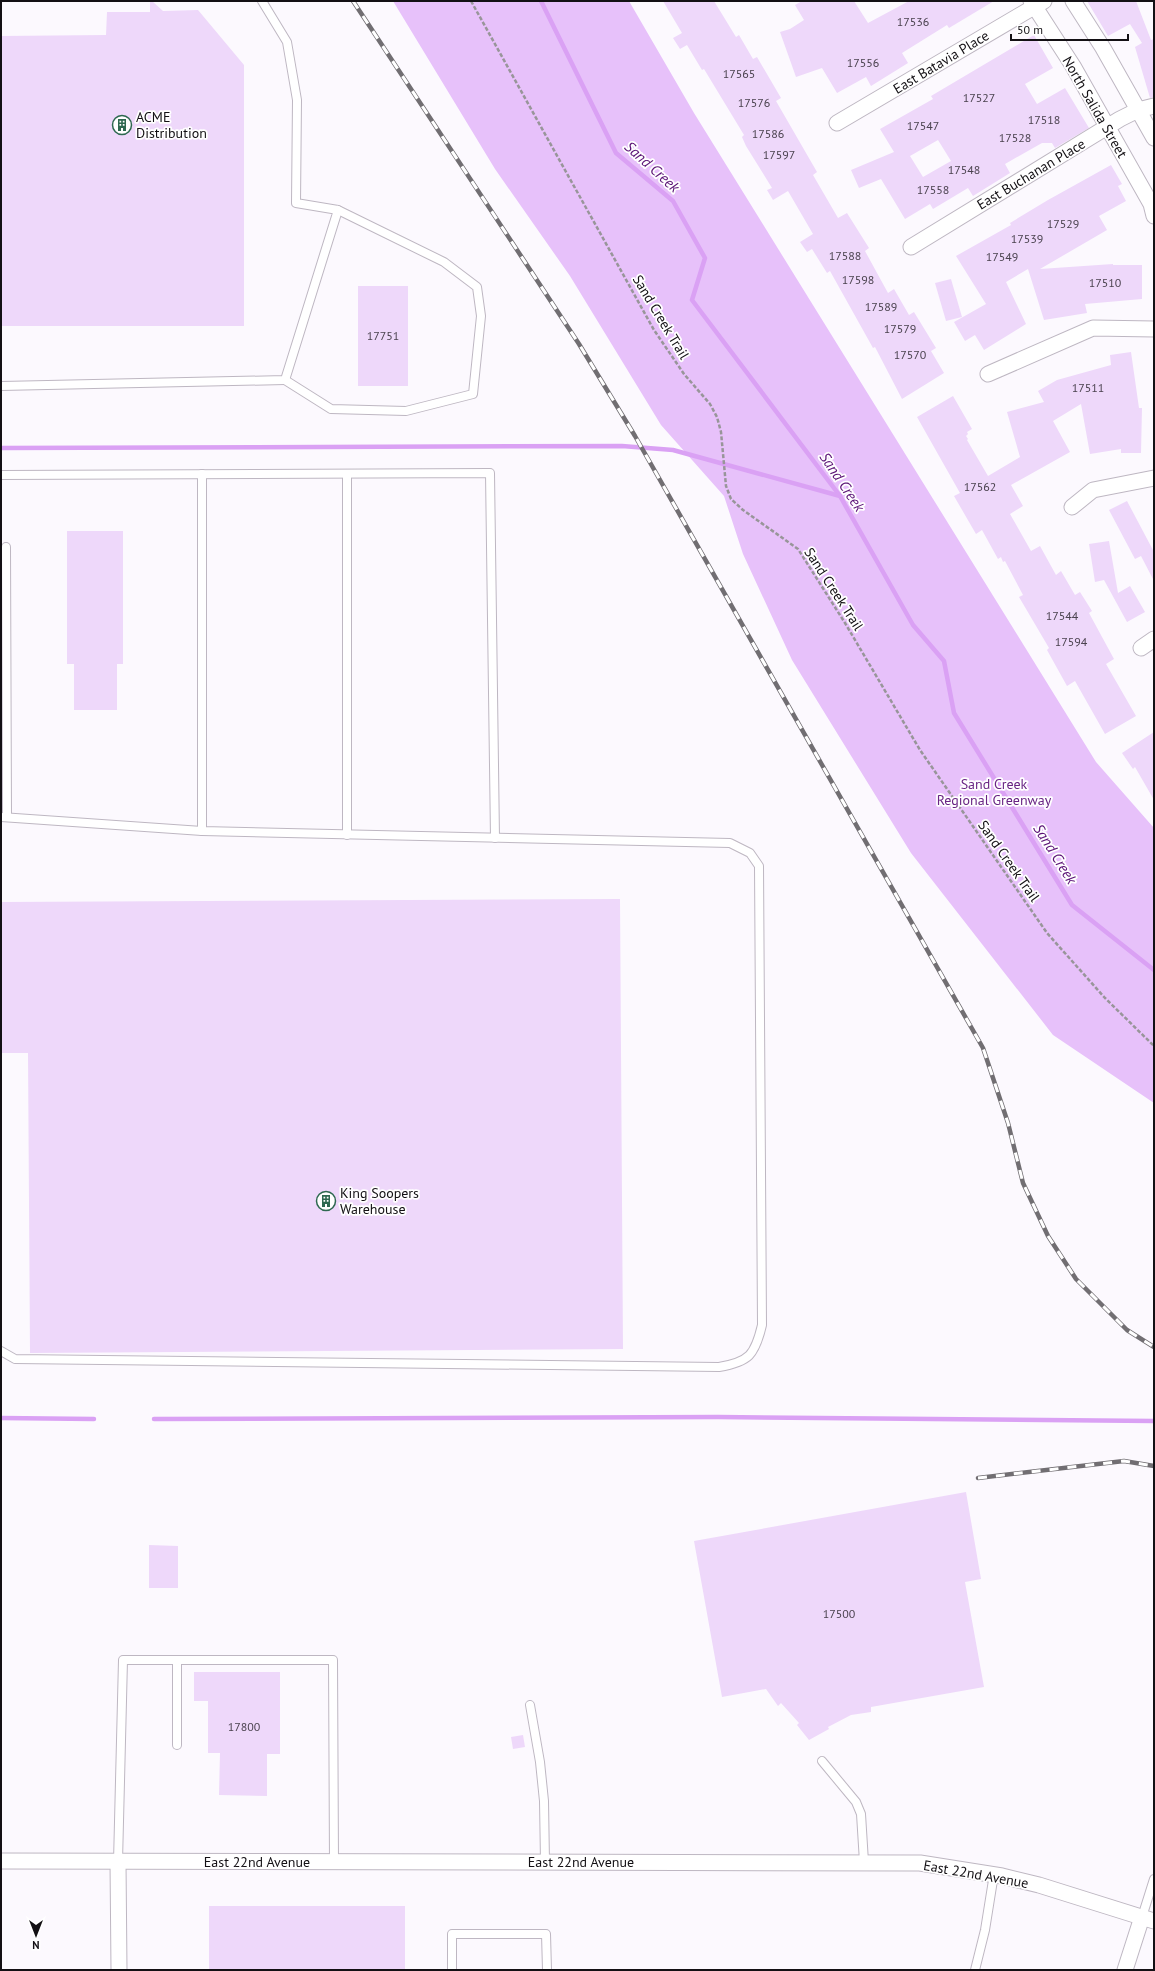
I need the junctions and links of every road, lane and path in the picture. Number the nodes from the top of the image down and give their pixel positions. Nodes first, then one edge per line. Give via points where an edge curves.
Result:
1 (262, 1) edge
2 (472, 1) edge
3 (1072, 1) edge
4 (1036, 3) edge
5 (1154, 106) edge
6 (1138, 110) junction
7 (837, 123) dead end
8 (1108, 127) junction
9 (1154, 138) edge
10 (338, 210) junction
11 (1154, 216) edge
12 (911, 247) dead end
13 (1154, 329) edge
14 (988, 374) dead end
15 (285, 380) junction
16 (1, 386) edge
17 (202, 474) junction
18 (347, 474) junction
19 (1, 475) edge
20 (1154, 478) edge
21 (1072, 507) dead end
22 (6, 547) dead end
23 (1154, 639) edge
24 (1141, 648) dead end
25 (4, 817) edge
26 (202, 831) junction
27 (347, 835) junction
28 (495, 838) junction
29 (1154, 1046) edge
30 (1, 1351) edge
31 (177, 1660) junction
32 (530, 1705) dead end
33 (178, 1745) dead end
34 (822, 1762) dead end
35 (1, 1861) edge
36 (118, 1862) junction
37 (334, 1862) junction
38 (545, 1862) junction
39 (864, 1862) junction
40 (994, 1874) junction
41 (1154, 1879) edge
42 (1148, 1919) edge
43 (119, 1970) edge
44 (452, 1970) edge
45 (547, 1970) edge
46 (975, 1970) edge
47 (1125, 1970) edge

1 - 10 lane via 287,42 297,100 296,203
2 - 29 path, Sand Creek Trail via 654,330 684,374 714,411 720,424 724,479 728,493 735,503 798,549 920,750 1047,934 1105,998
3 - 6 street via 1103,48
4 - 7 street, East Batavia Place
4 - 8 street, North Salida Street
5 - 6 street, East Buchanan Place
6 - 8 street, East Buchanan Place
6 - 9 street
8 - 11 street, North Salida Street via 1151,204
8 - 12 street, East Buchanan Place
10 - 15 lane
10 - 15 lane via 444,262 477,287 481,316 473,394 406,411 331,409
13 - 14 street via 1093,328
15 - 16 lane
17 - 18 lane
17 - 19 lane
17 - 26 lane
18 - 27 lane
18 - 28 lane via 490,473
20 - 21 street via 1093,490
22 - 25 lane
23 - 24 street
25 - 26 lane
26 - 27 lane
27 - 28 lane
28 - 30 lane via 730,843 750,853 759,866 762,1325 758,1343 750,1355 738,1364 718,1366 15,1359
31 - 33 lane
31 - 36 lane via 123,1660
31 - 37 lane via 332,1660
32 - 38 lane via 544,1801
34 - 39 lane via 856,1802 861,1814
35 - 36 street, East 22nd Avenue
36 - 37 street, East 22nd Avenue
36 - 43 street
37 - 38 street, East 22nd Avenue
38 - 39 street, East 22nd Avenue
39 - 40 street, East 22nd Avenue via 920,1863
40 - 42 street, East 22nd Avenue via 1039,1885
40 - 46 lane via 985,1930
41 - 42 lane
42 - 47 street
44 - 45 lane via 452,1934 546,1934

